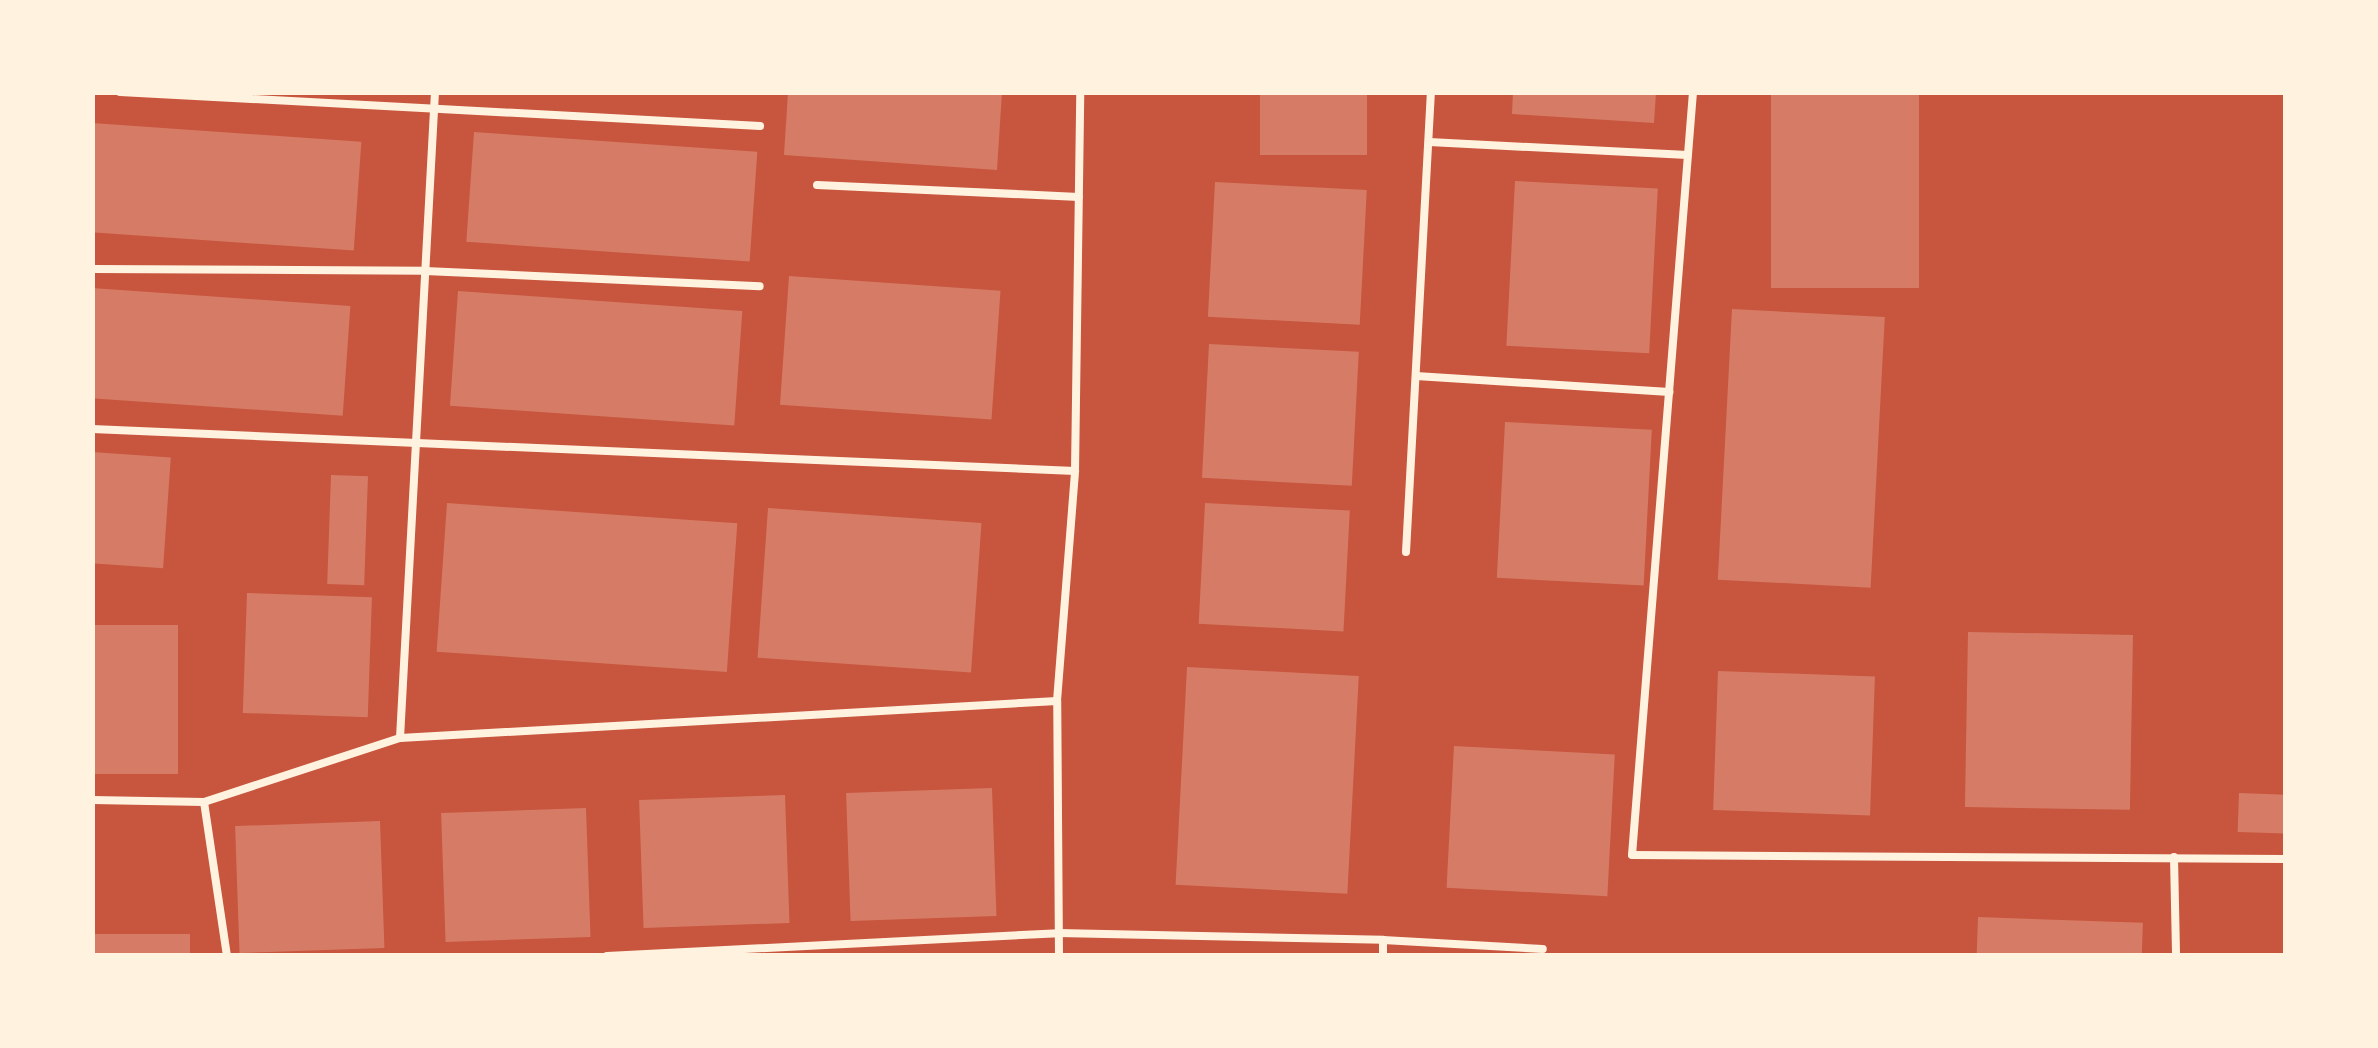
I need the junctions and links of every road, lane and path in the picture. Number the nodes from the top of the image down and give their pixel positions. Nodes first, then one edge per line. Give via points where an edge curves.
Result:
1 (120, 92) edge
2 (435, 92) edge
3 (1080, 92) edge
4 (1432, 92) edge
5 (1693, 92) edge
6 (434, 109) junction
7 (760, 126) dead end
8 (1428, 142) junction
9 (1688, 155) junction
10 (817, 184) dead end
11 (1079, 197) junction
12 (92, 270) edge
13 (425, 272) junction
14 (760, 286) dead end
15 (1416, 376) junction
16 (1670, 392) junction
17 (92, 429) edge
18 (417, 443) junction
19 (1075, 471) junction
20 (1406, 552) dead end
21 (1058, 701) junction
22 (400, 738) junction
23 (92, 800) edge
24 (204, 802) junction
25 (2174, 857) junction
26 (2286, 859) edge
27 (1058, 933) junction
28 (1382, 940) junction
29 (1542, 949) dead end
30 (226, 956) edge
31 (606, 956) edge
32 (1058, 956) edge
33 (1382, 956) edge
34 (2176, 956) edge

1 - 6 lane
2 - 6 lane
3 - 11 lane
4 - 8 lane
5 - 9 lane
6 - 7 lane
6 - 13 lane
8 - 9 lane
8 - 15 lane
9 - 16 lane
10 - 11 lane
11 - 19 lane
12 - 13 lane
13 - 14 lane
13 - 18 lane
15 - 16 lane
15 - 20 lane
16 - 25 lane via 1632,854
17 - 18 lane
18 - 19 lane
18 - 22 lane
19 - 21 lane
21 - 22 lane
21 - 27 lane
22 - 24 lane
23 - 24 lane
24 - 30 lane
25 - 26 lane
25 - 34 lane
27 - 28 lane
27 - 31 lane
27 - 32 lane
28 - 29 lane
28 - 33 lane

